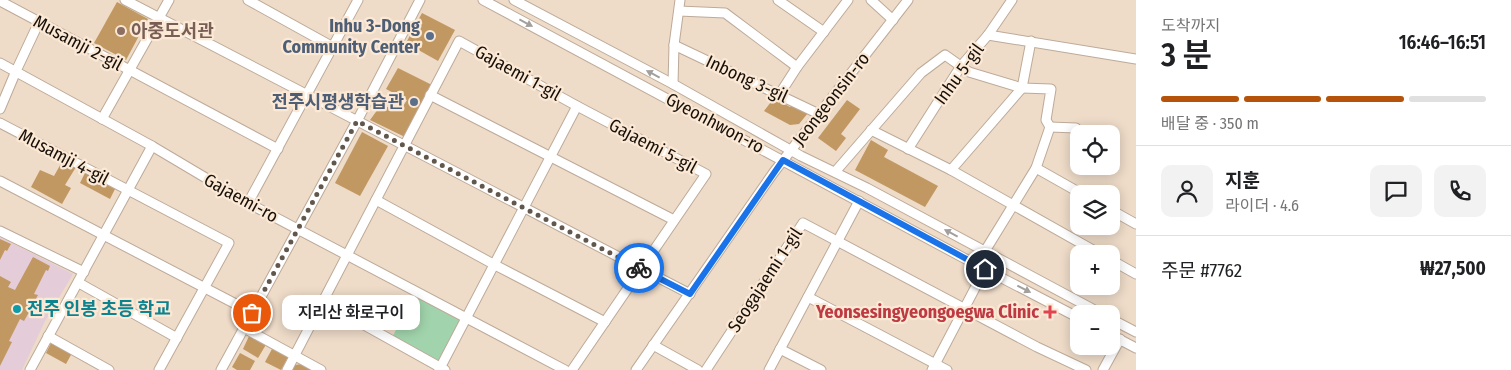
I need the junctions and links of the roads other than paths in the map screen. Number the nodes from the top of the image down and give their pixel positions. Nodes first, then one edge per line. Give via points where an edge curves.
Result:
1 (125, 0) edge
2 (169, 0) edge
3 (248, 0) edge
4 (358, 0) edge
5 (420, 0) edge
6 (483, 0) edge
7 (514, 0) edge
8 (680, 0) edge
9 (778, 0) edge
10 (848, 0) edge
11 (871, 0) edge
12 (908, 0) edge
13 (1012, 0) edge
14 (0, 1) edge
15 (679, 11) junction
16 (159, 18) junction
17 (893, 20) junction
18 (39, 22) junction
19 (824, 32) junction
20 (988, 35) junction
21 (1031, 41) junction
22 (674, 45) junction
23 (333, 47) junction
24 (1136, 59) edge
25 (0, 63) edge
26 (961, 66) junction
27 (798, 67) junction
28 (130, 70) junction
29 (16, 71) junction
30 (673, 84) junction
31 (1022, 88) junction
32 (308, 95) junction
33 (430, 95) junction
34 (779, 95) junction
35 (577, 106) junction
36 (0, 109) edge
37 (819, 114) junction
38 (102, 119) junction
39 (357, 121) junction
40 (0, 123) edge
41 (1050, 127) junction
42 (1070, 128) edge
43 (871, 130) junction
44 (152, 146) junction
45 (404, 146) junction
46 (278, 148) junction
47 (908, 149) junction
48 (791, 150) junction
49 (551, 158) junction
50 (783, 160) junction
51 (1036, 168) junction
52 (951, 170) junction
53 (835, 172) junction
54 (0, 181) edge
55 (1070, 187) edge
56 (128, 191) junction
57 (376, 200) junction
58 (859, 201) junction
59 (248, 203) junction
60 (1013, 205) junction
61 (525, 208) junction
62 (1120, 215) edge
63 (674, 220) junction
64 (1136, 224) edge
65 (298, 229) junction
66 (0, 231) edge
67 (104, 235) junction
68 (836, 241) junction
69 (1084, 245) edge
70 (985, 251) junction
71 (347, 255) junction
72 (495, 265) junction
73 (1120, 265) edge
74 (641, 269) junction
75 (985, 269) junction
76 (84, 272) junction
77 (1136, 274) edge
78 (79, 283) junction
79 (204, 287) junction
80 (690, 294) junction
81 (808, 297) junction
82 (323, 302) junction
83 (1085, 305) edge
84 (964, 309) junction
85 (252, 313) junction
86 (1070, 313) edge
87 (467, 319) junction
88 (605, 322) junction
89 (1120, 324) edge
90 (244, 328) junction
91 (1136, 332) edge
92 (48, 336) junction
93 (177, 338) junction
94 (1120, 339) edge
95 (653, 345) junction
96 (1136, 348) edge
97 (780, 349) junction
98 (1112, 355) edge
99 (295, 356) junction
100 (934, 367) edge
101 (441, 369) edge
102 (30, 370) edge
103 (109, 370) edge
104 (159, 370) edge
105 (222, 370) edge
106 (287, 370) edge
107 (321, 370) edge
108 (565, 370) edge
109 (572, 370) edge
110 (636, 370) edge
111 (698, 370) edge
112 (706, 370) edge
113 (770, 370) edge
114 (821, 370) edge
115 (947, 370) edge
116 (1086, 370) edge
117 (1104, 370) edge

1 - 16 street
2 - 16 street, Musamji 2-gil
3 - 23 street
4 - 23 street
5 - 39 street
6 -> 50 street, Gyeonhwon-ro
30 -> 7 street, Gyeonhwon-ro
8 - 15 street
9 - 19 street
10 - 19 street
11 - 17 street
12 - 17 street, Jeongeonsin-ro
13 - 20 street, Inhu 5-gil
14 - 18 street, Musamji 2-gil
15 - 22 street
15 - 27 street, Inbong 3-gil via 725,13
16 - 28 street, Musamji 2-gil
16 - 32 street
17 - 37 street, Jeongeonsin-ro
18 - 28 street, Musamji 2-gil
18 - 29 street
19 - 27 street
20 - 21 street
20 - 26 street, Inhu 5-gil
21 - 24 street
21 - 31 street
22 - 30 street
22 - 34 street, Inbong 3-gil
23 - 32 street
25 - 29 street, Gajaemi-ro
26 - 31 street via 969,72
26 - 43 street via 945,55 920,73
26 - 47 street, Inhu 5-gil
27 - 34 street
28 - 38 street, Musamji 2-gil
28 - 46 street, Musamji 2-gil
29 - 36 street
29 - 38 street, Gajaemi-ro
30 - 48 street, Gyeonhwon-ro
31 - 41 street via 1051,89 1046,120
31 - 52 street
32 - 39 street
32 - 46 street
33 - 35 street, Gajaemi 1-gil via 459,41
33 - 45 street, Gajaemi 1-gil
33 - 49 street
34 - 37 street, Inbong 3-gil
35 - 49 street
35 - 63 street, Gajaemi 5-gil via 706,174
37 - 48 street, Jeongeonsin-ro
38 - 44 street, Gajaemi-ro
39 - 45 street
39 - 65 street
40 - 56 street, Musamji 4-gil
41 - 42 street
41 - 51 street
43 - 47 street
43 - 53 street
44 - 56 street
44 - 59 street, Gajaemi-ro
45 - 57 street, Gajaemi 1-gil
45 - 61 street
46 - 59 street
47 - 52 street
48 - 50 street, Jeongeonsin-ro
48 - 53 street, Gyeonhwon-ro
49 - 61 street
49 - 63 street
50 - 58 street, Gyeonhwon-ro
50 - 80 street, Jeongeonsin-ro
51 - 55 street
51 - 60 street
52 - 60 street
70 -> 53 street, Gyeonhwon-ro
54 - 67 street
56 - 67 street
56 - 79 street, Musamji 4-gil via 229,243
57 - 71 street, Gajaemi 1-gil
57 - 72 street
58 - 68 street
58 - 75 street, Gyeonhwon-ro
59 - 65 street, Gajaemi-ro
60 - 69 street
60 - 70 street
61 - 72 street
61 - 74 street
62 - 64 street
63 - 74 street, Gajaemi 5-gil
65 - 71 street, Gajaemi-ro
65 - 85 street
66 - 76 street
67 - 76 street
67 - 79 street
68 - 81 street
68 - 84 street, Seogajaemi 1-gil
68 - 112 street, Seogajaemi 1-gil via 803,223
70 - 83 street, Gyeonhwon-ro
71 - 82 street, Gajaemi 1-gil
71 - 87 street, Gajaemi-ro
72 - 87 street
72 - 88 street
73 - 77 street
74 - 80 street
74 - 88 street, Gajaemi 5-gil
75 - 84 street
75 -> 86 street, Gyeonhwon-ro
76 - 78 street
78 - 92 street
78 - 93 street
79 - 85 street
79 - 93 street
80 - 95 street, Jeongeonsin-ro
81 - 97 street
81 - 100 street
82 - 99 street, Gajaemi 1-gil
82 - 101 street
84 - 100 street
84 - 116 street, Seogajaemi 1-gil
85 - 90 street
87 - 101 street
87 - 108 street, Gajaemi-ro
88 - 109 street, Gajaemi 5-gil
89 - 91 street
90 - 99 street
90 - 105 street
92 - 102 street
92 - 103 street
93 - 104 street
94 - 96 street
95 - 110 street, Jeongeonsin-ro
95 - 111 street
97 - 113 street
97 - 114 street
98 - 117 street
99 - 106 street, Gajaemi 1-gil
99 - 107 street
100 - 115 street

